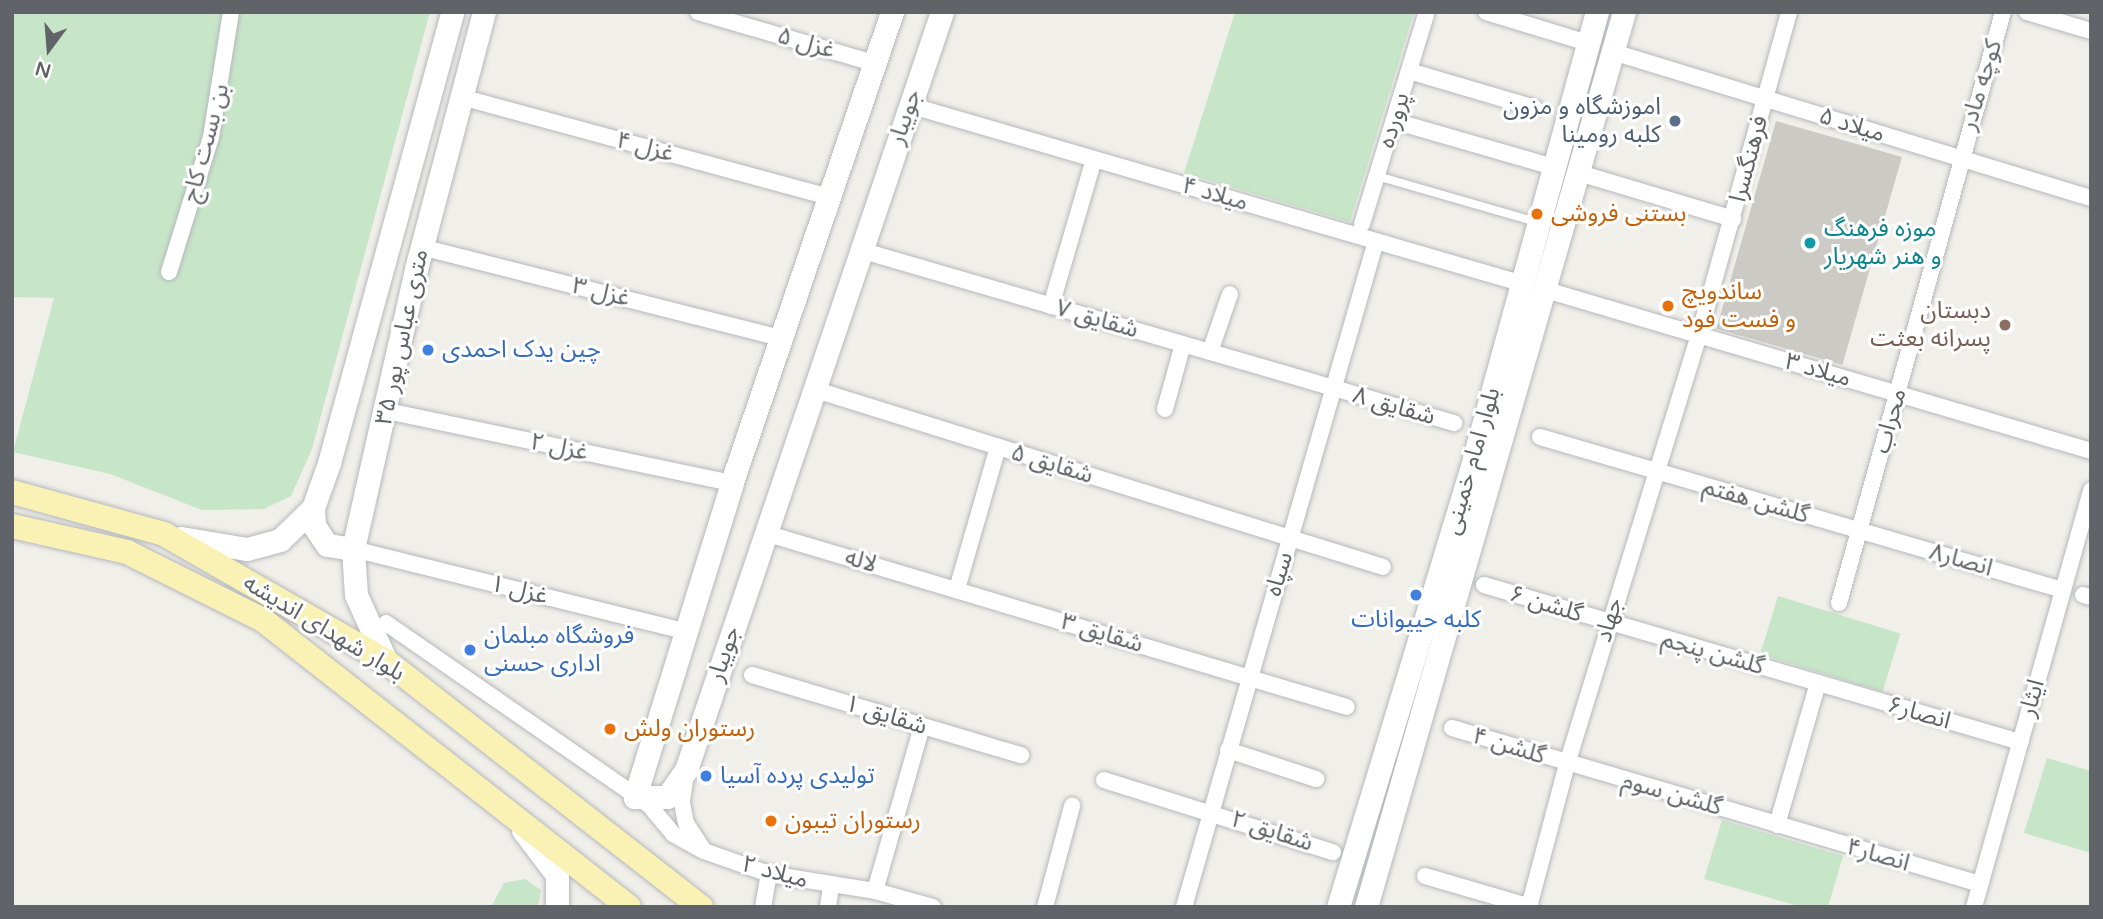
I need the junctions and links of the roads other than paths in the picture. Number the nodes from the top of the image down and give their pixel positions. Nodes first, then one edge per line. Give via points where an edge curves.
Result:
1 (231, 12) edge
2 (452, 12) edge
3 (484, 12) edge
4 (698, 12) edge
5 (892, 12) edge
6 (942, 12) edge
7 (1486, 12) edge
8 (1597, 12) edge
9 (1624, 12) edge
10 (1789, 12) edge
11 (2003, 12) edge
12 (2027, 12) edge
13 (1426, 15) dead end
14 (2091, 31) edge
15 (1588, 43) junction
16 (1613, 52) junction
17 (874, 63) junction
18 (1409, 71) junction
19 (461, 97) junction
20 (1766, 99) junction
21 (909, 105) junction
22 (1535, 108) dead end
23 (1394, 121) junction
24 (1959, 158) junction
25 (1094, 159) junction
26 (1553, 167) junction
27 (1579, 173) junction
28 (1377, 176) junction
29 (828, 197) junction
30 (2091, 198) edge
31 (1733, 219) junction
32 (1538, 222) junction
33 (1362, 224) dead end
34 (1376, 241) junction
35 (421, 247) junction
36 (860, 250) junction
37 (169, 272) dead end
38 (1520, 283) junction
39 (1546, 290) junction
40 (1230, 294) dead end
41 (1051, 306) junction
42 (1699, 335) junction
43 (781, 338) junction
44 (1183, 344) junction
45 (1210, 352) junction
46 (1334, 388) junction
47 (813, 389) junction
48 (1898, 394) junction
49 (1165, 409) dead end
50 (387, 411) junction
51 (1454, 423) dead end
52 (1540, 437) dead end
53 (998, 447) junction
54 (2091, 451) edge
55 (1653, 471) junction
56 (732, 483) junction
57 (2091, 489) edge
58 (12, 492) edge
59 (313, 508) junction
60 (12, 526) edge
61 (1858, 531) junction
62 (765, 533) junction
63 (164, 534) junction
64 (1290, 538) junction
65 (353, 549) junction
66 (1383, 567) dead end
67 (1484, 585) dead end
68 (957, 589) junction
69 (2063, 590) junction
70 (1839, 603) dead end
71 (386, 623) dead end
72 (1608, 623) junction
73 (685, 631) junction
74 (386, 661) junction
75 (752, 675) dead end
76 (1247, 678) junction
77 (1818, 683) junction
78 (1347, 707) dead end
79 (922, 726) junction
80 (1452, 728) dead end
81 (2020, 742) junction
82 (1228, 750) junction
83 (1021, 755) dead end
84 (1567, 764) junction
85 (686, 770) junction
86 (1316, 779) dead end
87 (1104, 780) dead end
88 (635, 797) junction
89 (1072, 806) dead end
90 (1211, 811) junction
91 (513, 816) junction
92 (1777, 825) junction
93 (704, 851) junction
94 (1333, 852) dead end
95 (769, 874) junction
96 (1425, 876) dead end
97 (1980, 884) junction
98 (831, 886) junction
99 (876, 891) junction
100 (1530, 906) edge
101 (557, 907) edge
102 (629, 907) edge
103 (701, 907) edge
104 (763, 907) edge
105 (828, 907) edge
106 (933, 907) edge
107 (1045, 907) edge
108 (1184, 907) edge
109 (1338, 907) edge
110 (1366, 907) edge
111 (1974, 907) edge

1 - 37 street, بن بست کاج via 211,137
2 - 59 street, ۳۵ متری عباس پور
3 - 19 street, ۳۵ متری عباس پور
4 - 17 street, غزل ۵
5 - 17 street, جویبار
6 - 21 street, جویبار
7 - 15 street
8 - 15 street, بلوار امام خمینی
9 - 16 street, بلوار امام خمینی
10 - 20 street, فرهنگسرا
11 - 24 street, کوچه مادر
12 - 14 street
13 - 18 street, پرورده
15 - 16 street
15 - 26 street, بلوار امام خمینی
16 - 20 street, میلاد ۵
16 - 27 street, بلوار امام خمینی
17 - 29 street, جویبار
18 - 22 street
18 - 23 street, پرورده
19 - 29 street, غزل ۴
19 - 35 street, ۳۵ متری عباس پور
20 - 24 street, میلاد ۵
20 - 31 street, فرهنگسرا
21 - 25 street, میلاد ۴
21 - 36 street, جویبار
23 - 26 street
23 - 28 street, پرورده
24 - 30 street, میلاد ۵
24 - 48 street, محراب
25 - 34 street, میلاد ۴
25 - 41 street
26 - 32 street, بلوار امام خمینی
27 - 31 street, فرهنگسرا
27 - 39 street, بلوار امام خمینی
28 - 32 lane
28 - 33 street, پرورده
29 - 43 street, جویبار
31 - 42 street, فرهنگسرا
32 - 38 street, بلوار امام خمینی
34 - 38 street, میلاد ۴
34 - 46 street, سپاه
35 - 43 street, غزل ۳
35 - 50 street, ۳۵ متری عباس پور
36 - 41 street, شقایق ۷
36 - 47 street, جویبار
38 - 39 street
38 - 109 street, بلوار امام خمینی via 1474,458
39 - 42 street, میلاد ۳
39 - 110 street, بلوار امام خمینی
40 - 45 street
41 - 44 street, شقایق ۷
42 - 48 street, میلاد ۳
42 - 55 street, جهاد
43 - 56 street, جویبار
44 - 45 street, شقایق ۷
44 - 49 street
45 - 46 street, شقایق ۷
46 - 51 street, شقایق ۸
46 - 64 street, سپاه
47 - 53 street, شقایق ۵
47 - 62 street, جویبار
48 - 54 street, میلاد ۳
48 - 61 street, محراب
50 - 56 street, غزل ۲
50 - 65 street, ۳۵ متری عباس پور
52 - 55 street, گلشن هفتم
53 - 64 street, شقایق ۵
53 - 68 street
55 - 61 street, گلشن هفتم
55 - 72 street, جهاد
56 - 73 street, جویبار
57 - 69 street, ایثار
58 - 63 main road, بلوار شهدای اندیشه
59 - 63 street via 280,540 247,549 214,547
59 - 65 street via 314,526 327,545
60 - 91 main road, بلوار شهدای اندیشه via 127,552 263,620
61 - 69 street, انصار۸
61 - 70 street, محراب
62 - 68 street, لاله
62 - 85 street, جویبار
63 - 74 main road, بلوار شهدای اندیشه
64 - 66 street, شقایق ۵
64 - 76 street, سپاه
65 - 73 street, غزل ۱
65 - 74 street, ۳۵ متری عباس پور via 356,595
67 - 72 street, گلشن ۶
68 - 76 street, شقایق ۳
69 - 81 street, ایثار
71 - 88 street, میلاد ۲
72 - 77 street, گلشن پنجم
72 - 84 street, جهاد
73 - 88 street, جویبار
74 - 103 main road, بلوار شهدای اندیشه
75 - 79 street, شقایق ۱
76 - 78 street, شقایق ۳
76 - 82 street, سپاه
77 - 81 street, انصار۶
77 - 92 street
79 - 83 street, شقایق ۱
79 - 99 street
80 - 84 street, گلشن ۴
81 - 97 street, ایثار
82 - 86 street
82 - 90 street, سپاه
84 - 92 street, گلشن سوم
84 - 100 street, جهاد
85 - 88 street, جویبار via 667,797
85 - 93 street via 682,803 686,823
87 - 90 street
88 - 93 street, میلاد ۲ via 649,805 673,834
89 - 107 street
90 - 94 street, شقایق ۲
90 - 108 street, سپاه
91 - 101 street via 557,875
91 - 102 main road, بلوار شهدای اندیشه
92 - 97 street, انصار۴
93 - 95 street, میلاد ۲
95 - 98 street, میلاد ۲
95 - 104 street
96 - 100 street
97 - 111 street, ایثار
98 - 99 street, میلاد ۲
98 - 105 street
99 - 106 street, میلاد ۲

